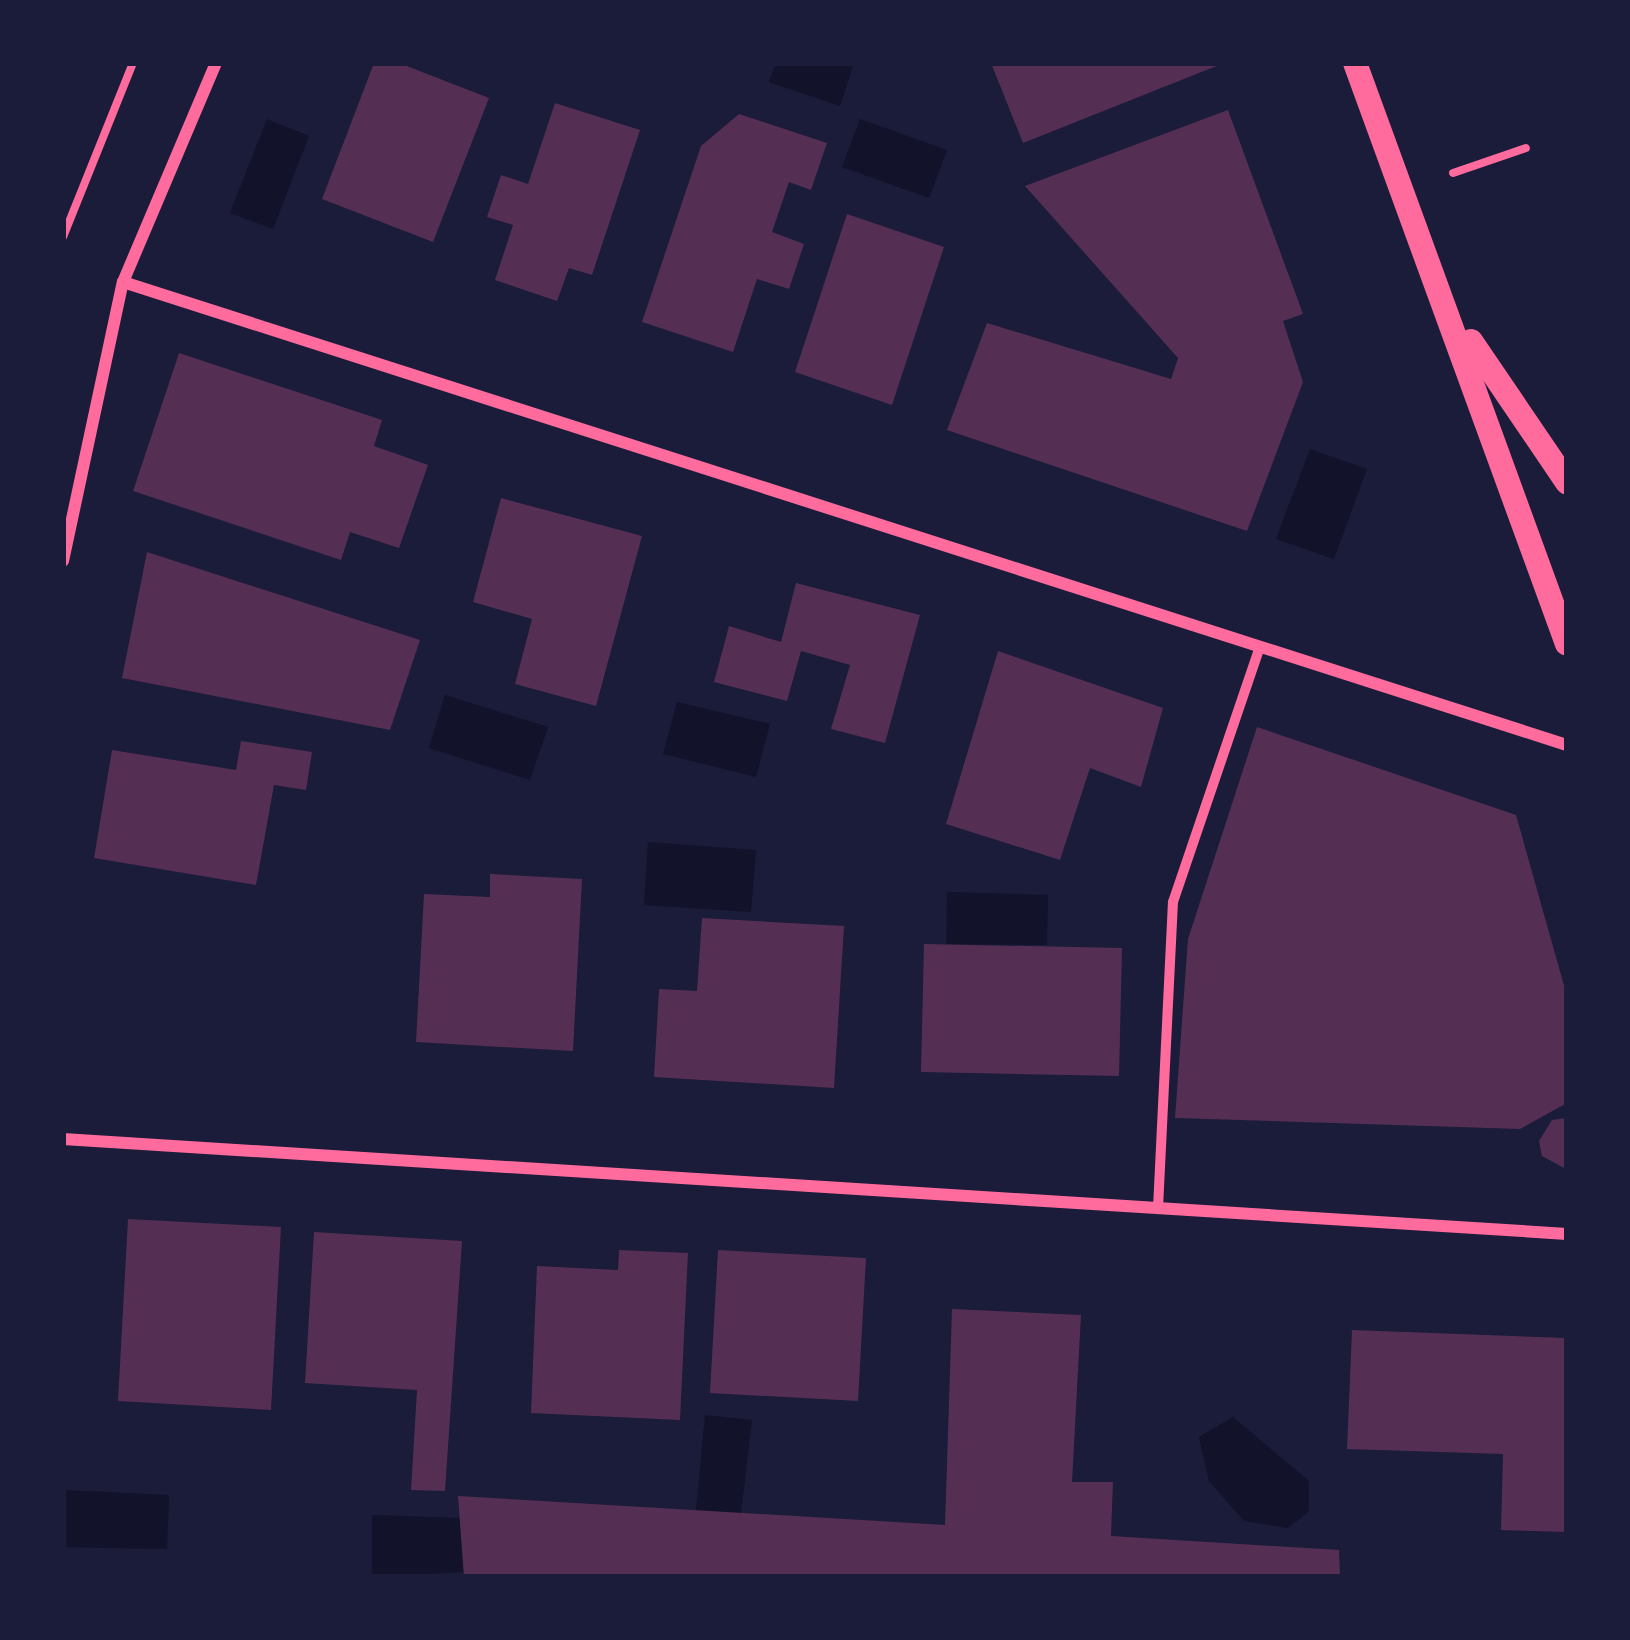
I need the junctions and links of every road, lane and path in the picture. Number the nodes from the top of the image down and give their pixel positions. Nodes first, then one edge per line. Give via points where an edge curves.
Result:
1 (133, 63) edge
2 (216, 63) edge
3 (1355, 63) edge
4 (1526, 148) dead end
5 (1405, 190) junction
6 (63, 237) edge
7 (123, 282) junction
8 (1453, 314) junction
9 (1567, 482) edge
10 (63, 561) edge
11 (1567, 644) edge
12 (1260, 647) junction
13 (1567, 746) edge
14 (63, 1138) edge
15 (1158, 1208) junction
16 (1567, 1234) edge

1 - 6 path
2 - 7 street
3 - 5 main road
4 - 5 path
5 - 8 main road
7 - 10 street
7 - 12 street
8 - 9 main road
8 - 11 main road
12 - 13 street
12 - 15 street via 1173,902
14 - 15 street
15 - 16 street

